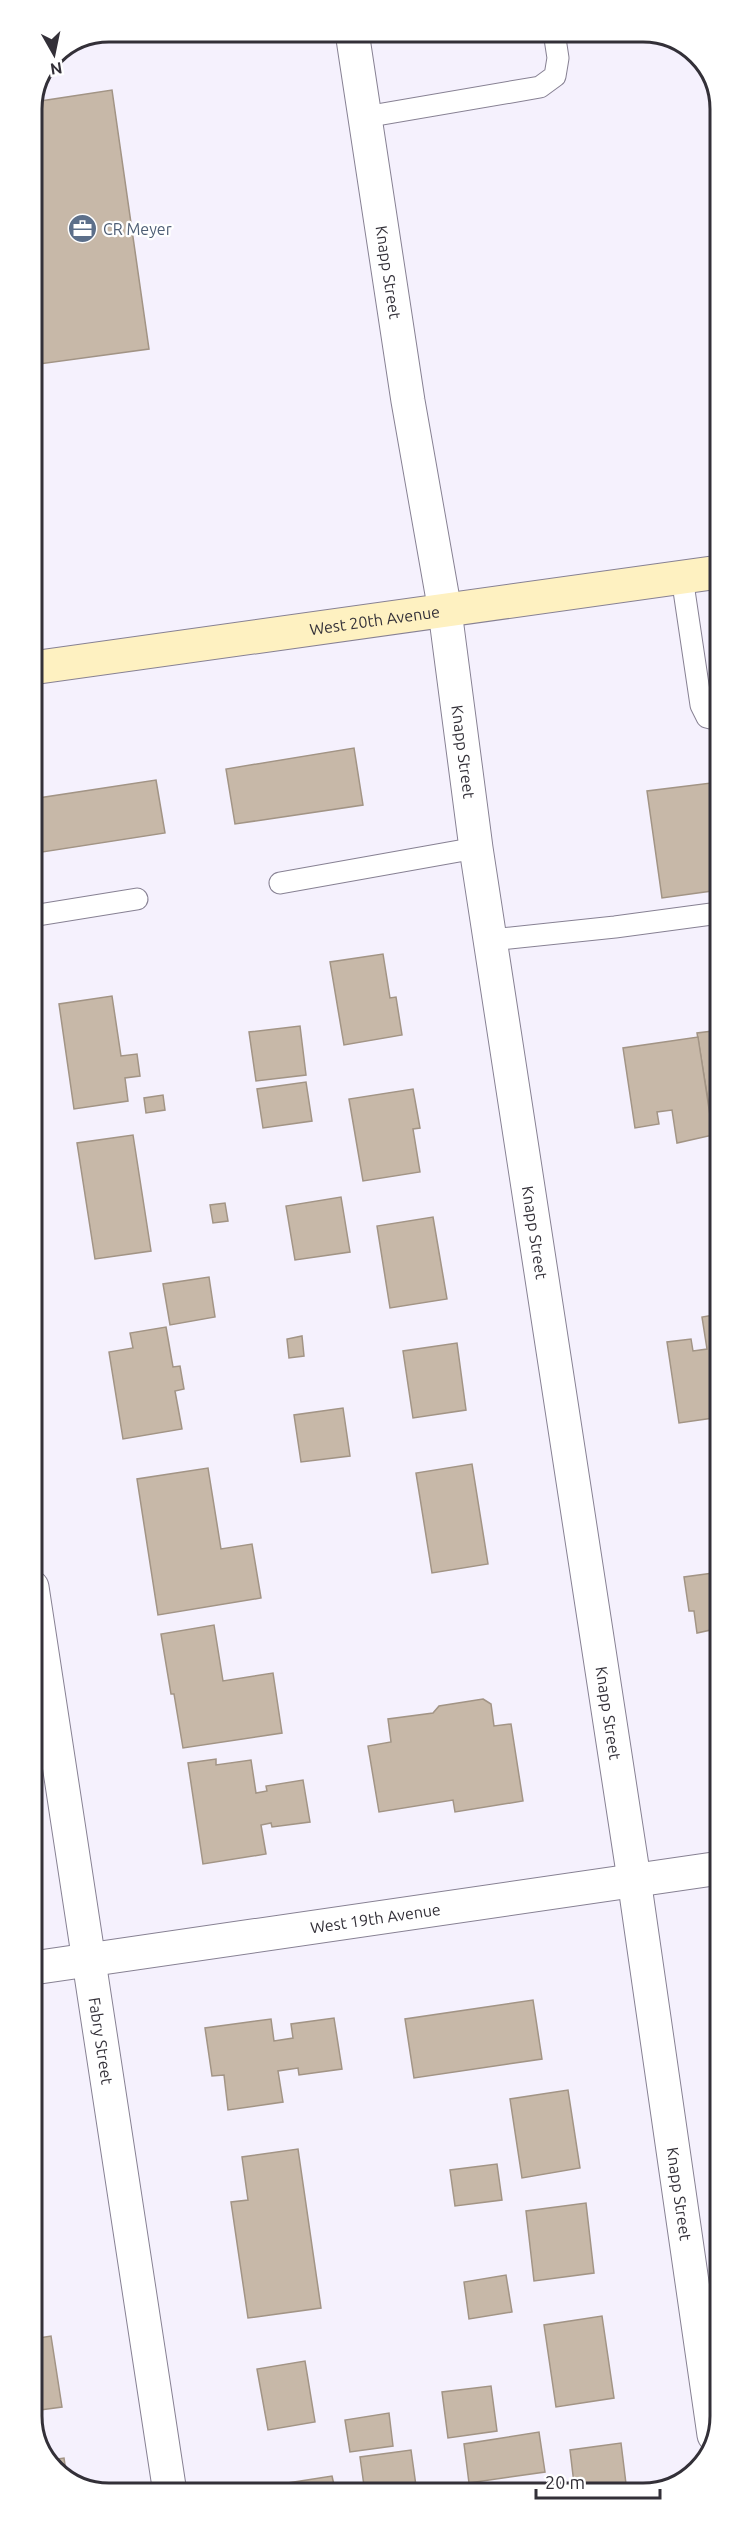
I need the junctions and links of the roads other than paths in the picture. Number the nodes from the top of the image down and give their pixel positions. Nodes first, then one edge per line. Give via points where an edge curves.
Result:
1 (354, 42) edge
2 (556, 42) edge
3 (365, 117) junction
4 (710, 573) edge
5 (682, 577) junction
6 (445, 611) junction
7 (42, 667) edge
8 (710, 718) edge
9 (476, 848) junction
10 (280, 883) dead end
11 (136, 899) dead end
12 (42, 914) edge
13 (710, 914) edge
14 (491, 940) junction
15 (42, 1645) edge
16 (710, 1869) edge
17 (634, 1879) junction
18 (91, 1959) junction
19 (42, 1967) edge
20 (710, 2407) edge
21 (170, 2483) edge

1 - 3 street, Knapp Street
2 - 3 lane via 555,76 540,87
3 - 6 street, Knapp Street
4 - 5 main road, West 20th Avenue
5 - 6 main road, West 20th Avenue
5 - 8 lane via 701,705
6 - 7 main road, West 20th Avenue
6 - 9 street, Knapp Street
9 - 10 lane
9 - 14 street, Knapp Street
11 - 12 lane
13 - 14 lane
14 - 17 street, Knapp Street
15 - 18 street, Fabry Street
16 - 17 street, West 19th Avenue
17 - 18 street, West 19th Avenue
17 - 20 street, Knapp Street
18 - 19 street, West 19th Avenue
18 - 21 street, Fabry Street

